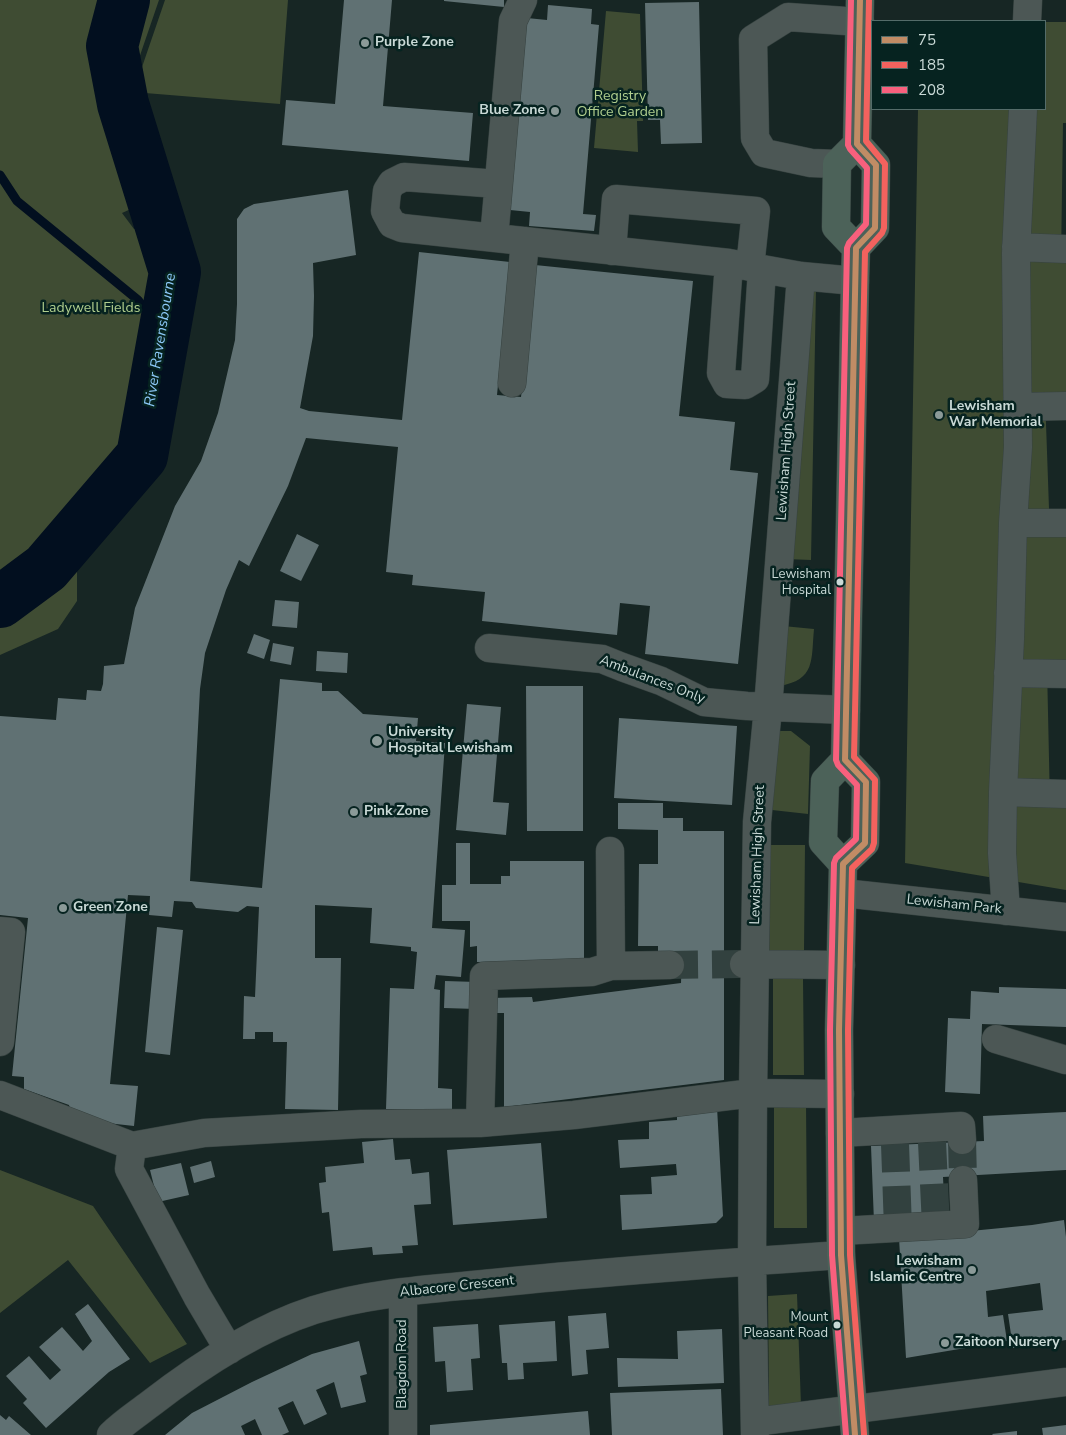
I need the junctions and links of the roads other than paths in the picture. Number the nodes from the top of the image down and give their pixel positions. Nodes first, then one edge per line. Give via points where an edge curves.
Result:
1 (522, 0) edge
2 (1028, 0) edge
3 (860, 11) edge
4 (1027, 20) edge
5 (1023, 110) edge
6 (857, 144) junction
7 (837, 164) junction
8 (498, 184) junction
9 (494, 238) junction
10 (525, 241) junction
11 (1016, 247) junction
12 (856, 248) junction
13 (1066, 249) edge
14 (612, 251) junction
15 (747, 266) junction
16 (801, 276) junction
17 (855, 281) junction
18 (512, 383) dead end
19 (1066, 406) edge
20 (1017, 407) junction
21 (1012, 523) junction
22 (1066, 523) edge
23 (489, 648) dead end
24 (1008, 673) junction
25 (1066, 674) edge
26 (768, 708) junction
27 (846, 710) junction
28 (845, 760) junction
29 (1003, 792) junction
30 (1066, 794) edge
31 (610, 851) dead end
32 (843, 864) junction
33 (843, 893) junction
34 (1006, 911) junction
35 (1066, 918) edge
36 (0, 931) edge
37 (749, 964) junction
38 (670, 965) tunnel mouth
39 (841, 965) junction
40 (611, 966) junction
41 (996, 1039) dead end
42 (0, 1042) edge
43 (1066, 1060) edge
44 (753, 1093) junction
45 (840, 1094) junction
46 (0, 1095) edge
47 (480, 1123) junction
48 (840, 1133) junction
49 (962, 1140) tunnel mouth
50 (132, 1146) junction
51 (963, 1180) tunnel mouth
52 (841, 1243) junction
53 (752, 1261) junction
54 (404, 1293) junction
55 (229, 1350) junction
56 (1066, 1382) edge
57 (854, 1422) edge
58 (755, 1428) edge
59 (111, 1435) edge
60 (402, 1435) edge

1 - 8 street via 513,21
2 - 4 street
3 - 6 highway
3 - 7 street via 788,17 753,40 755,138 764,153 811,163
5 - 11 street
6 - 7 highway
6 - 12 highway via 876,165 875,228
7 - 12 highway via 836,227
8 - 9 street
8 - 9 street via 404,177 392,183 387,192 385,212 392,224 402,228
9 - 10 street
10 - 14 street
10 - 18 street
11 - 13 street
11 - 20 street
12 - 17 highway
14 - 15 street
14 - 15 street via 616,199 756,211
15 - 16 street
16 - 17 street
16 - 26 street, Lewisham High Street
17 - 27 highway
19 - 20 street
20 - 21 street via 1018,447
21 - 22 street
21 - 24 street
23 - 26 street, Ambulances Only via 602,659 661,681 704,702
24 - 25 street
24 - 29 street
26 - 27 street, Ambulances Only
26 - 37 street, Lewisham High Street via 757,822
27 - 28 highway
28 - 32 highway via 825,781 823,842
28 - 32 highway via 866,782 865,843
29 - 30 street
29 - 34 street via 1002,853
31 - 40 street
32 - 33 highway
33 - 34 street, Lewisham Park
33 - 39 highway
34 - 35 street, Lewisham Park
36 - 42 street via 11,932
37 - 39 street
37 - 44 street, Lewisham High Street
38 - 40 street
39 - 45 highway
40 - 47 street via 592,972 484,976
41 - 43 street
44 - 45 street
44 - 47 street
44 - 53 street, Lewisham High Street
45 - 48 highway
46 - 50 street
47 - 50 street via 361,1124 204,1133
48 - 49 street via 932,1135 961,1126
48 - 52 highway
50 - 55 street via 129,1169
51 - 52 street, Albacore Crescent via 965,1224
52 - 53 street, Albacore Crescent
52 - 57 highway
53 - 54 street, Albacore Crescent via 601,1272
53 - 58 street, Lewisham High Street
54 - 55 street, Albacore Crescent via 314,1310 277,1323
54 - 60 street, Blagdon Road
55 - 59 street, Albacore Crescent via 177,1383
56 - 57 street via 919,1400
57 - 58 street

